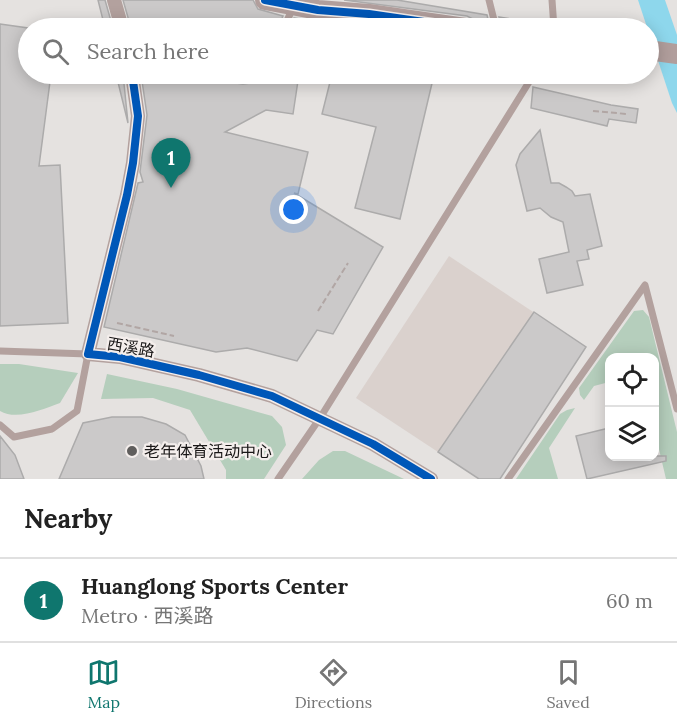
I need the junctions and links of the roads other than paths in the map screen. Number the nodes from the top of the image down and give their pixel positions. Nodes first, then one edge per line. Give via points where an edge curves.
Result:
1 (114, 0) edge
2 (265, 0) edge
3 (489, 0) edge
4 (552, 0) edge
5 (293, 5) junction
6 (119, 18) edge
7 (288, 18) edge
8 (411, 18) edge
9 (494, 18) edge
10 (553, 18) edge
11 (659, 52) edge
12 (677, 54) edge
13 (133, 84) edge
14 (528, 84) edge
15 (0, 351) edge
16 (88, 354) junction
17 (677, 409) edge
18 (320, 418) junction
19 (0, 425) edge
20 (278, 479) edge
21 (431, 479) edge
22 (508, 479) edge

1 - 6 street
2 - 5 main road
3 - 9 lane
4 - 10 lane
5 - 7 lane
5 - 8 main road via 318,10 368,10
11 - 12 main road
13 - 16 street, 西溪路 via 138,116 135,153
14 - 18 lane
15 - 16 lane
16 - 18 street, 西溪路 via 120,357 199,375 272,396
16 - 19 lane via 77,411 52,429 14,437
17 - 22 lane via 645,285
18 - 20 lane
18 - 21 street, 西溪路

